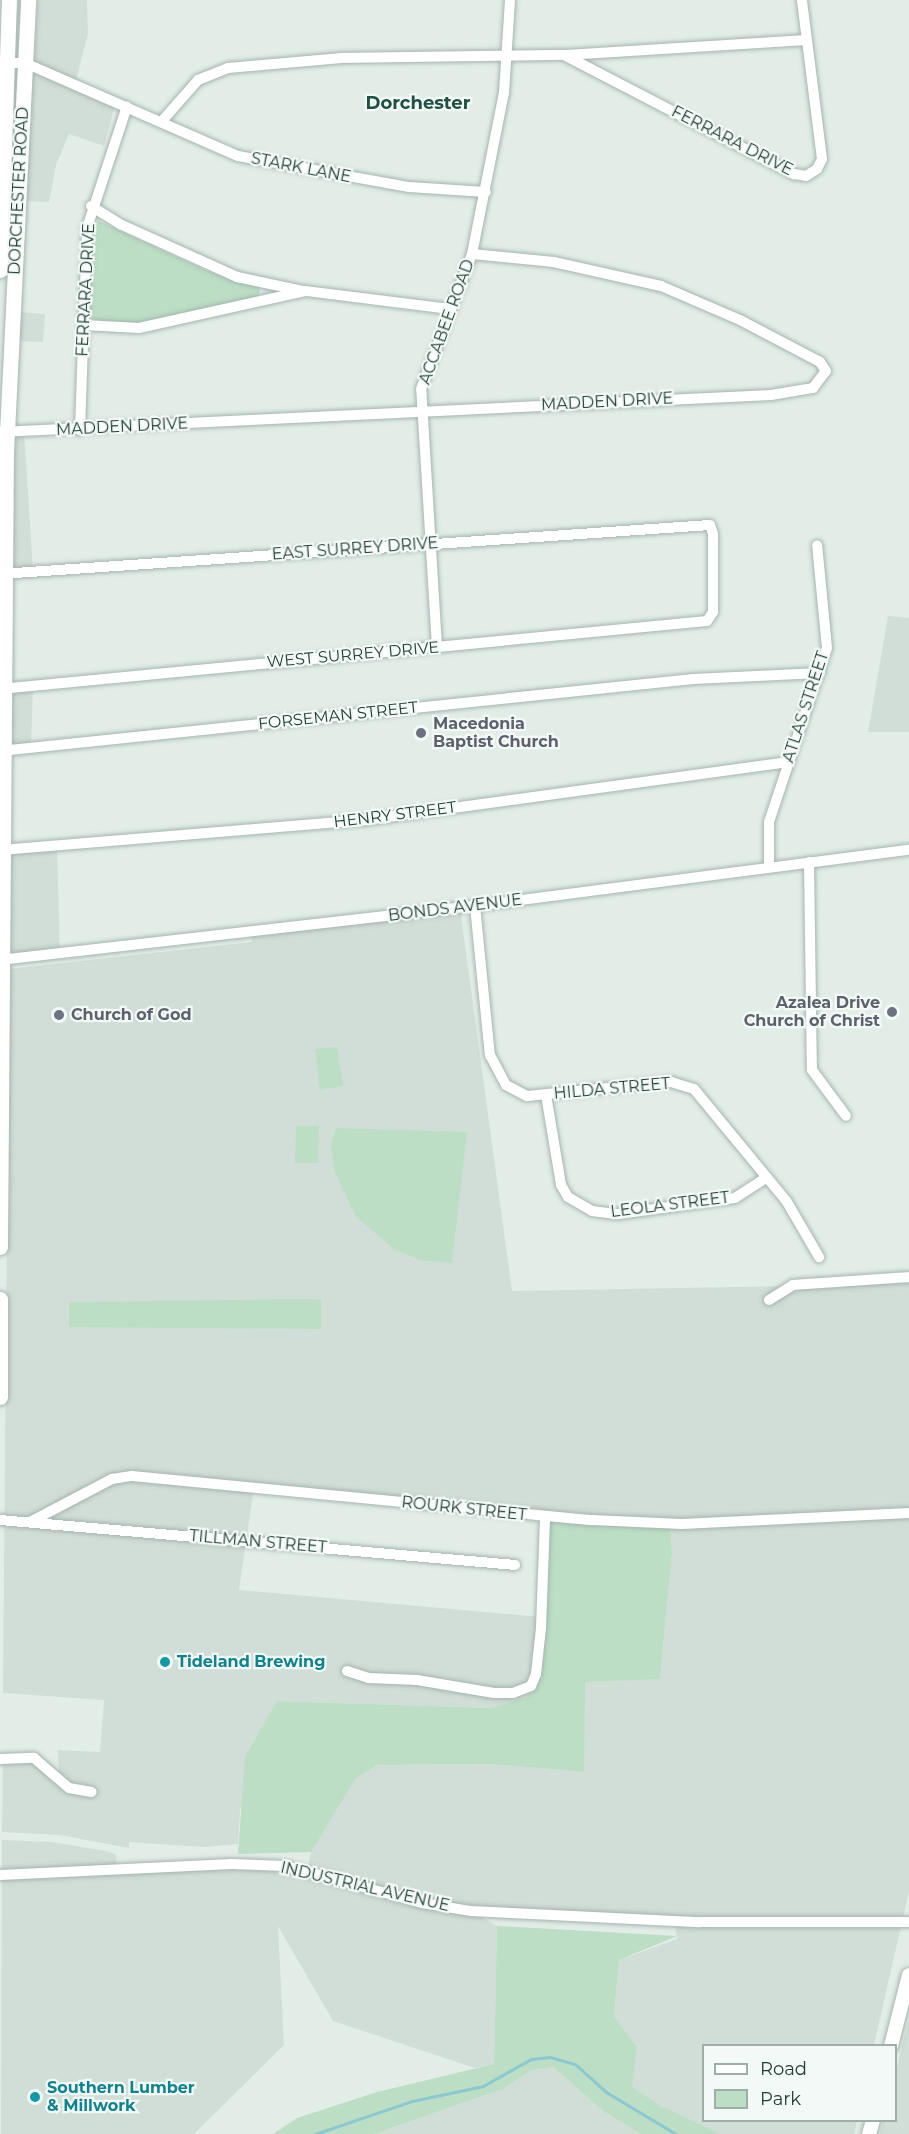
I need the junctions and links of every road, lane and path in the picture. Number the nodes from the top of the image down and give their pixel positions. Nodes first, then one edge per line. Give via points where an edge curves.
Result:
1 (9, 0) edge
2 (28, 0) edge
3 (510, 0) edge
4 (802, 0) edge
5 (806, 40) junction
6 (564, 55) junction
7 (507, 58) junction
8 (8, 63) junction
9 (25, 63) junction
10 (127, 105) junction
11 (162, 121) junction
12 (486, 192) junction
13 (91, 206) junction
14 (472, 254) junction
15 (0, 270) edge
16 (306, 291) junction
17 (451, 309) junction
18 (84, 326) junction
19 (422, 411) junction
20 (80, 430) junction
21 (4, 432) edge
22 (3, 506) edge
23 (434, 543) junction
24 (817, 545) dead end
25 (3, 573) edge
26 (707, 621) joint
27 (437, 647) junction
28 (2, 663) edge
29 (819, 673) junction
30 (2, 689) edge
31 (2, 751) edge
32 (789, 762) junction
33 (2, 850) edge
34 (909, 850) edge
35 (809, 862) junction
36 (769, 867) junction
37 (475, 906) junction
38 (2, 960) edge
39 (1, 1076) edge
40 (546, 1095) junction
41 (846, 1116) dead end
42 (767, 1177) junction
43 (0, 1247) edge
44 (819, 1257) dead end
45 (909, 1277) edge
46 (0, 1299) edge
47 (769, 1300) dead end
48 (0, 1376) edge
49 (0, 1397) edge
50 (909, 1513) edge
51 (545, 1517) junction
52 (0, 1520) edge
53 (30, 1522) junction
54 (515, 1565) dead end
55 (347, 1671) dead end
56 (0, 1759) edge
57 (92, 1792) dead end
58 (0, 1875) edge
59 (909, 1922) edge
60 (909, 1975) edge
61 (892, 2044) edge

1 - 8 main road, DORCHESTER ROAD
2 - 9 main road, DORCHESTER ROAD
3 - 7 street, ACCABEE ROAD
4 - 5 street, FERRARA DRIVE
5 - 6 street
5 - 6 street, FERRARA DRIVE via 822,159 817,169 806,176 794,174
6 - 7 street
7 - 11 street via 342,58 228,68 198,80
7 - 12 street, ACCABEE ROAD
8 - 9 street
8 - 15 main road, DORCHESTER ROAD
9 - 10 street
9 - 21 main road, DORCHESTER ROAD
10 - 11 street, STARK LANE
10 - 13 street, FERRARA DRIVE
11 - 12 street, STARK LANE via 248,158 409,187
12 - 14 street, ACCABEE ROAD
13 - 16 street via 122,225 237,277
13 - 18 street, FERRARA DRIVE
14 - 17 street, ACCABEE ROAD
14 - 19 street, MADDEN DRIVE via 554,262 661,286 740,320 820,362 826,371 813,388 771,394
16 - 17 street
16 - 18 street via 139,328
17 - 19 street, ACCABEE ROAD via 422,389
18 - 20 street, FERRARA DRIVE
19 - 20 street, MADDEN DRIVE
19 - 23 street, ACCABEE ROAD
20 - 21 street, MADDEN DRIVE
21 - 22 main road, DORCHESTER ROAD
22 - 25 main road, DORCHESTER ROAD
23 - 25 street, EAST SURREY DRIVE
23 - 26 street, EAST SURREY DRIVE via 710,525 713,612
23 - 27 street, ACCABEE ROAD
24 - 29 street, ATLAS STREET via 827,648
25 - 28 main road, DORCHESTER ROAD
26 - 27 street, WEST SURREY DRIVE
27 - 30 street, WEST SURREY DRIVE
28 - 30 main road, DORCHESTER ROAD
29 - 31 street, FORSEMAN STREET via 693,679
29 - 32 street, ATLAS STREET
30 - 31 main road, DORCHESTER ROAD
31 - 33 main road, DORCHESTER ROAD
32 - 33 street, HENRY STREET via 365,820
32 - 36 street, ATLAS STREET via 769,822
33 - 38 main road, DORCHESTER ROAD
34 - 35 street, BONDS AVENUE
35 - 36 street, BONDS AVENUE
35 - 41 street via 812,1070
36 - 37 street, BONDS AVENUE
37 - 38 street, BONDS AVENUE
37 - 40 street, HILDA STREET via 490,1055 497,1073 514,1092
38 - 39 main road, DORCHESTER ROAD
39 - 43 main road, DORCHESTER ROAD
40 - 42 street, HILDA STREET via 682,1084 700,1093
40 - 42 street, LEOLA STREET via 561,1185 568,1197 592,1211 618,1214 735,1198
42 - 44 street, HILDA STREET via 787,1202
45 - 47 street via 793,1286
46 - 48 main road
48 - 49 main road
50 - 51 street, ROURK STREET via 682,1524
51 - 53 street, ROURK STREET via 132,1476 112,1479
51 - 55 street via 541,1628 531,1686 513,1693 494,1693 417,1680 369,1678
52 - 53 street, TILLMAN STREET
53 - 54 street, TILLMAN STREET
56 - 57 street via 34,1758 69,1788
58 - 59 street, INDUSTRIAL AVENUE via 232,1864 286,1866 422,1903 471,1911 700,1922
60 - 61 street

